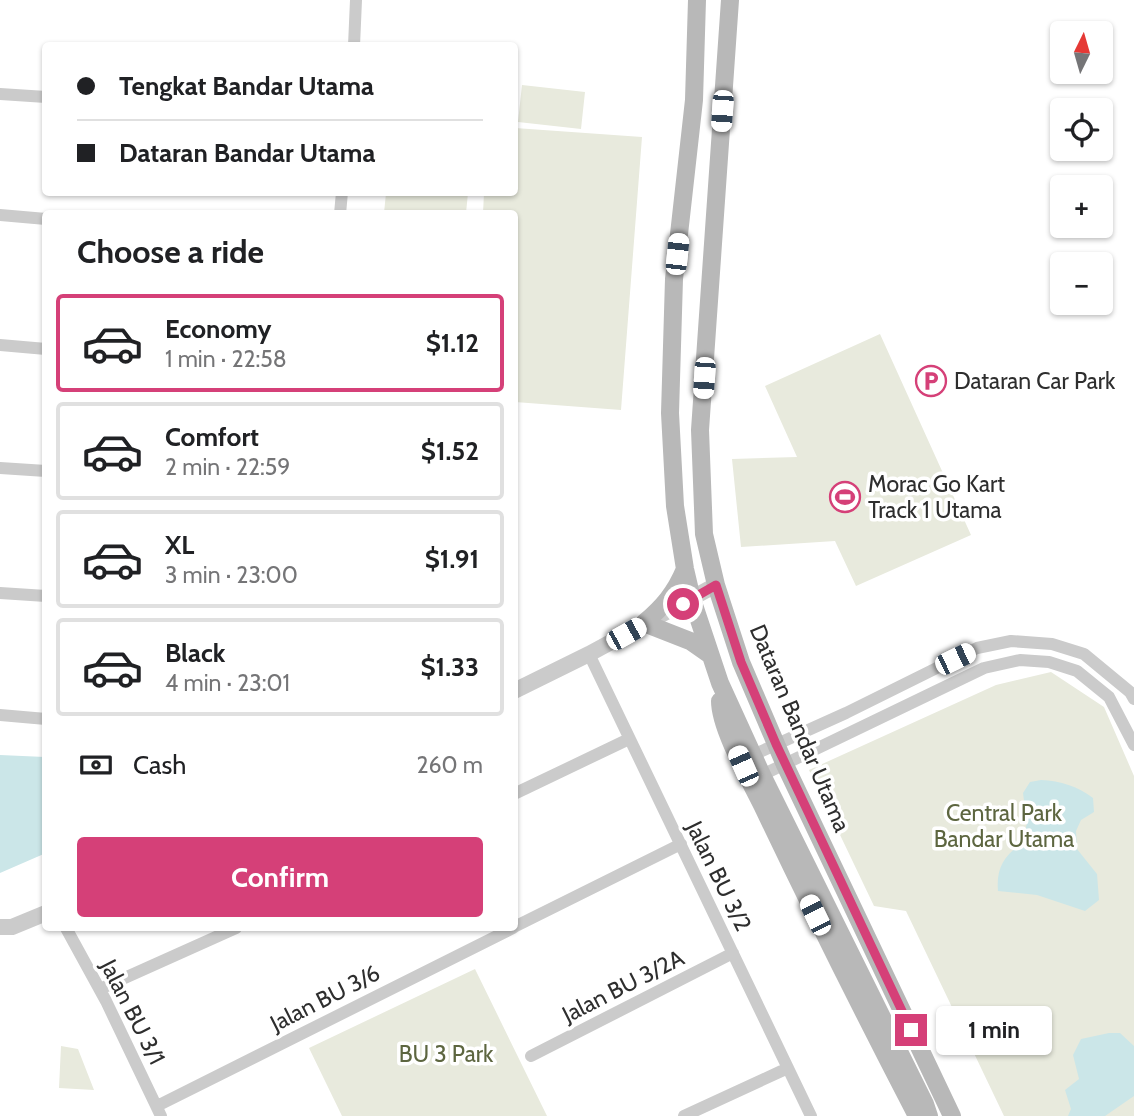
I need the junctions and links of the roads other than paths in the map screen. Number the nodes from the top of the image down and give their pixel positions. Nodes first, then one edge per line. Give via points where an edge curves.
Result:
1 (356, 0) edge
2 (698, 0) edge
3 (730, 0) edge
4 (354, 42) edge
5 (0, 94) edge
6 (42, 97) edge
7 (0, 215) edge
8 (42, 219) edge
9 (0, 345) edge
10 (42, 349) edge
11 (0, 468) edge
12 (42, 471) edge
13 (685, 569) junction
14 (719, 592) junction
15 (0, 593) edge
16 (42, 596) edge
17 (692, 599) junction
18 (644, 624) junction
19 (589, 654) junction
20 (710, 655) junction
21 (720, 684) junction
22 (518, 689) edge
23 (1134, 699) edge
24 (0, 715) edge
25 (42, 719) edge
26 (629, 739) junction
27 (776, 744) junction
28 (1134, 745) edge
29 (753, 755) junction
30 (785, 765) junction
31 (762, 775) junction
32 (518, 792) edge
33 (681, 844) junction
34 (42, 915) edge
35 (518, 925) edge
36 (0, 927) edge
37 (68, 931) edge
38 (229, 931) edge
39 (506, 931) edge
40 (733, 953) junction
41 (100, 989) junction
42 (531, 1056) dead end
43 (788, 1068) junction
44 (159, 1111) edge
45 (684, 1116) edge
46 (811, 1116) edge
47 (917, 1116) edge
48 (929, 1116) edge
49 (951, 1116) edge

1 - 4 street
2 - 13 main road via 694,100 674,279 670,413 675,506
3 - 14 main road, Dataran Bandar Utama via 700,430 704,534
5 - 6 street
7 - 8 street
9 - 10 street
11 - 12 street
13 - 17 main road
13 - 18 main road via 677,589
14 - 17 street
14 - 27 main road, Dataran Bandar Utama via 741,662
15 - 16 street
17 - 18 street
17 - 20 main road
18 - 19 street
18 - 20 main road via 690,641
19 - 22 street
19 - 26 street, Jalan BU 3/2
20 - 21 main road
21 - 29 main road
21 - 47 main road via 720,712 743,766 838,965
23 - 27 street via 1084,654 1052,644 1012,640 977,648
24 - 25 street
26 - 32 street
26 - 33 street, Jalan BU 3/2
27 - 29 street
27 - 30 main road, Dataran Bandar Utama
28 - 30 street via 1110,697 1077,671 1049,662 1020,660 984,668
29 - 31 main road
30 - 31 street
30 - 49 main road, Dataran Bandar Utama
31 - 48 main road
33 - 35 street, Jalan BU 3/6
33 - 40 street, Jalan BU 3/2
34 - 36 street via 12,928
37 - 41 street, Jalan BU 3/1
38 - 41 street
39 - 44 street, Jalan BU 3/6
40 - 42 street, Jalan BU 3/2A
40 - 43 street, Jalan BU 3/2
41 - 44 street, Jalan BU 3/1
43 - 45 street
43 - 46 street, Jalan BU 3/2

